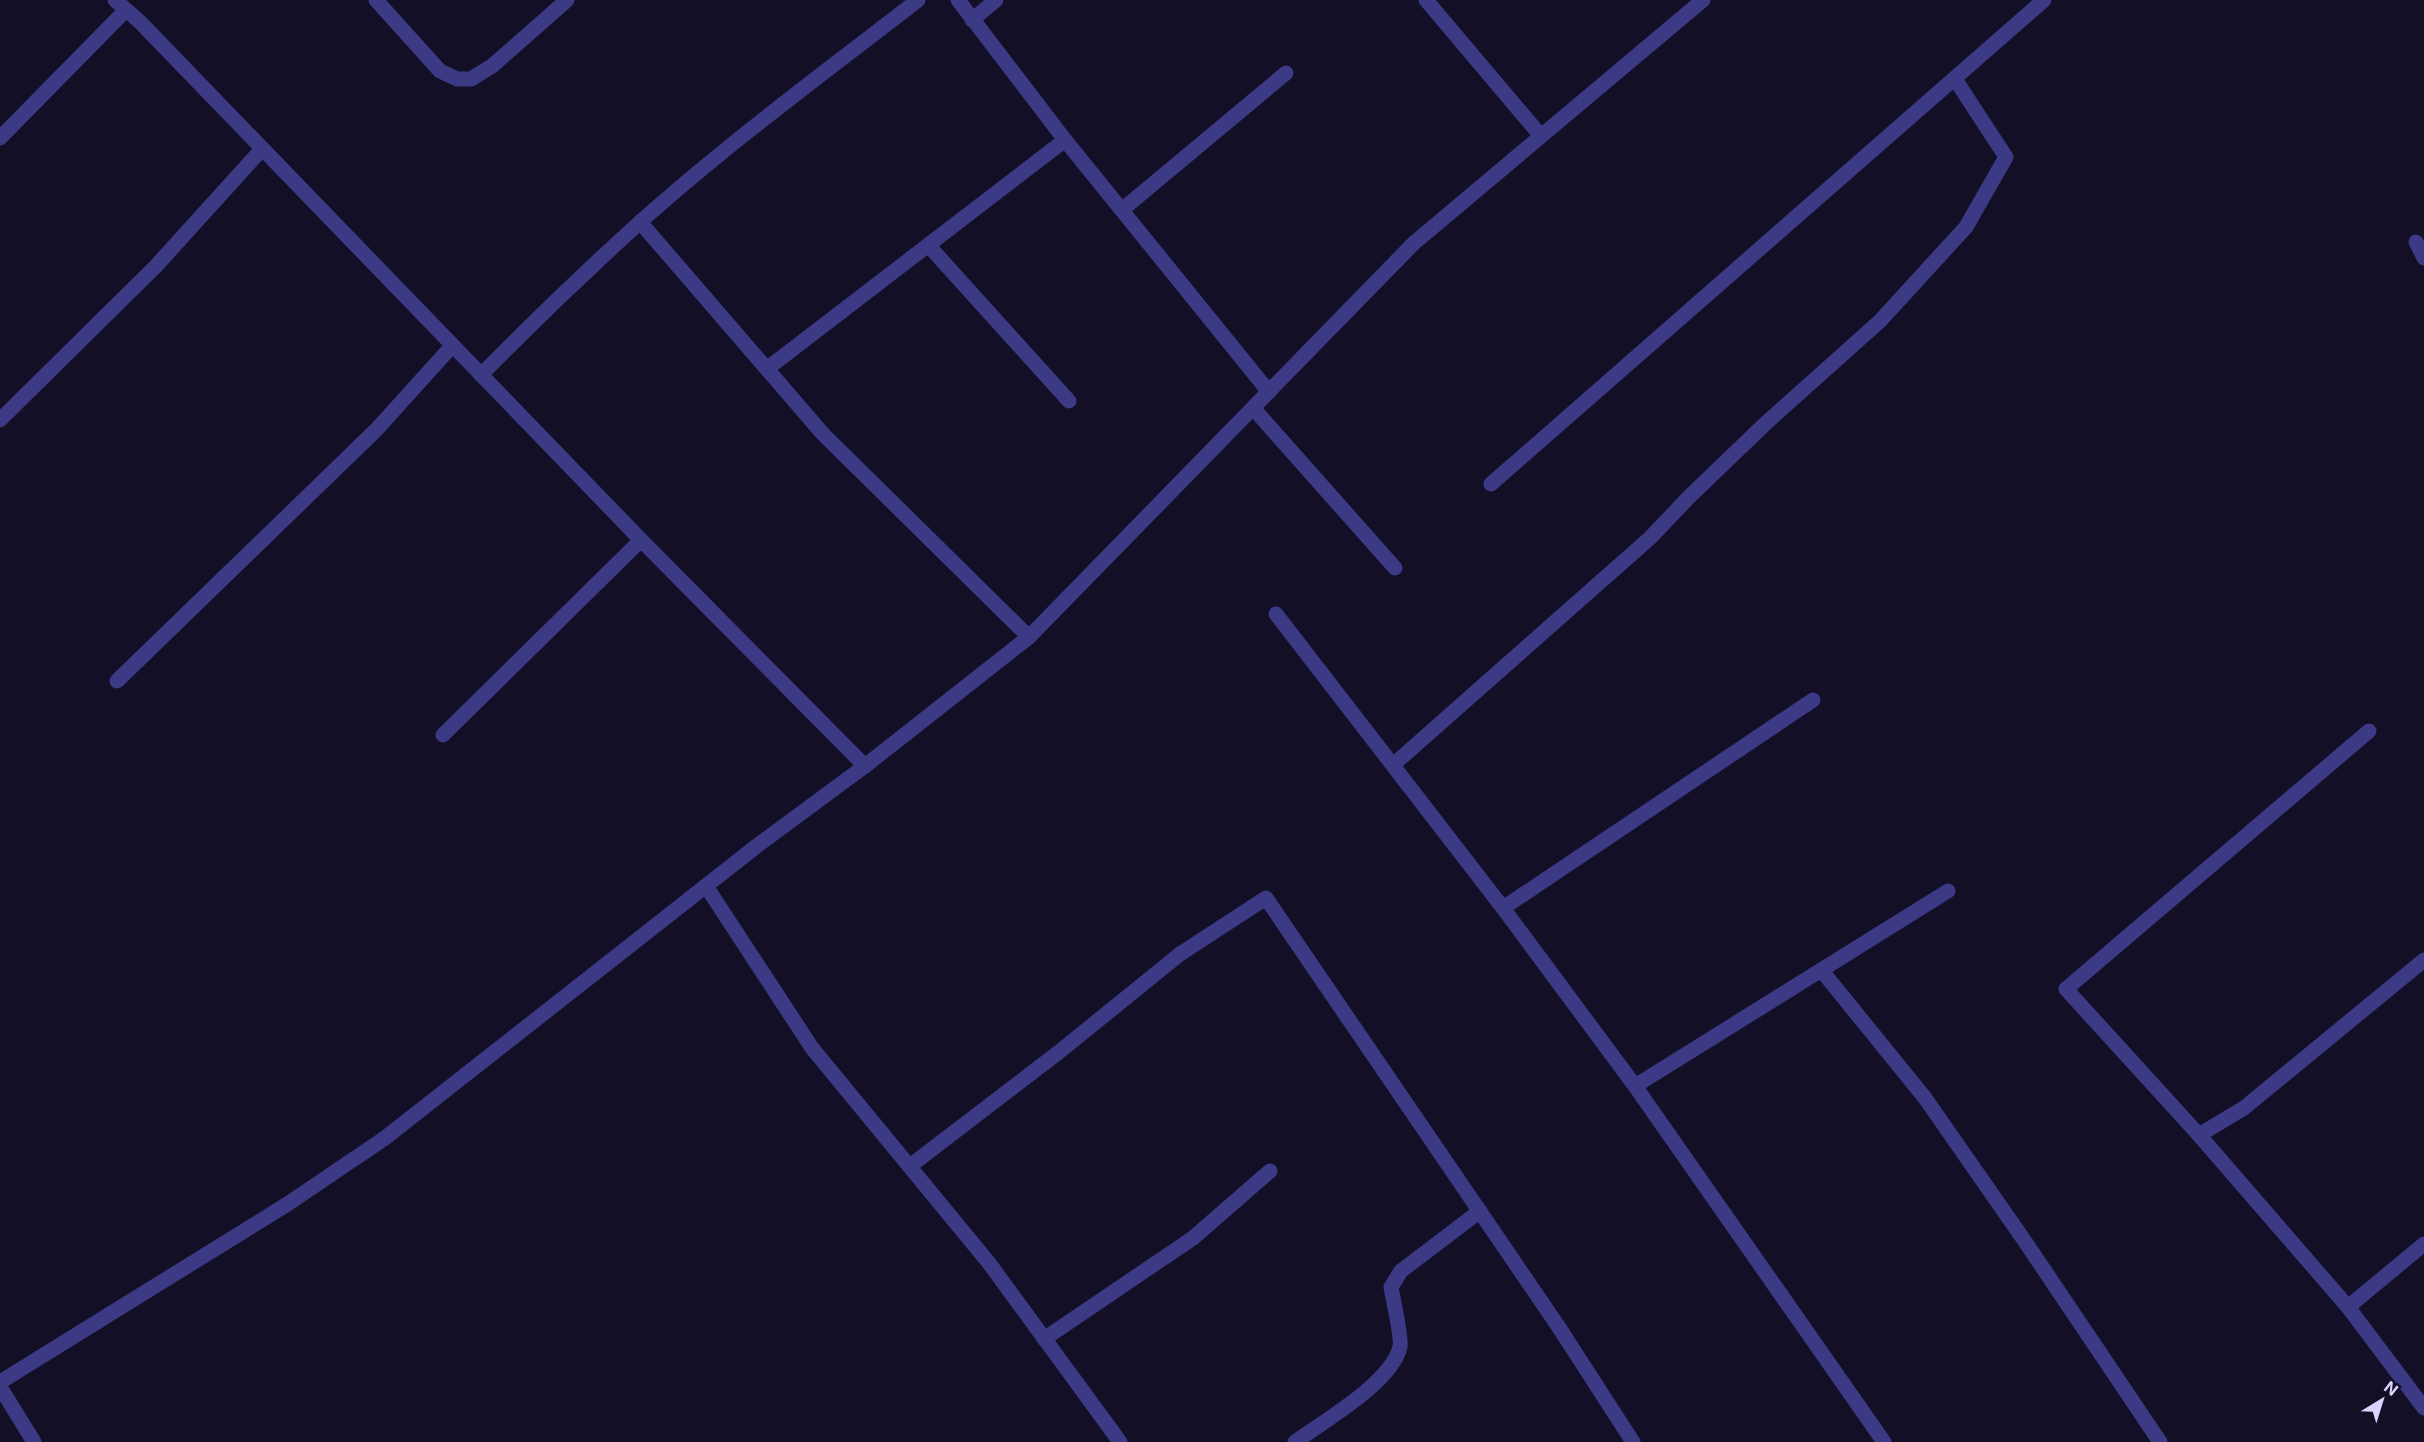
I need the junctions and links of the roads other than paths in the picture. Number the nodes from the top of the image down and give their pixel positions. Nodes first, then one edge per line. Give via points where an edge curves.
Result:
1 (376, 0) edge
2 (567, 0) edge
3 (918, 0) edge
4 (957, 0) edge
5 (996, 0) edge
6 (1426, 0) edge
7 (1703, 0) edge
8 (2044, 0) edge
9 (121, 5) edge
10 (972, 20) junction
11 (1286, 73) dead end
12 (1955, 78) junction
13 (1541, 136) junction
14 (0, 138) edge
15 (1065, 140) junction
16 (262, 149) junction
17 (1123, 209) junction
18 (640, 222) junction
19 (2416, 242) dead end
20 (928, 245) junction
21 (2424, 258) edge
22 (452, 345) junction
23 (768, 368) junction
24 (481, 375) junction
25 (1269, 392) junction
26 (1069, 401) dead end
27 (1253, 408) junction
28 (0, 420) edge
29 (1491, 484) dead end
30 (641, 540) junction
31 (1395, 568) dead end
32 (1276, 614) dead end
33 (1029, 637) junction
34 (117, 681) dead end
35 (1813, 700) dead end
36 (2369, 731) dead end
37 (443, 735) dead end
38 (1393, 765) junction
39 (865, 766) junction
40 (706, 886) junction
41 (1948, 891) dead end
42 (1503, 908) junction
43 (2424, 960) edge
44 (1822, 971) junction
45 (1635, 1086) junction
46 (2199, 1135) junction
47 (910, 1167) junction
48 (1270, 1171) dead end
49 (1480, 1211) junction
50 (2424, 1244) edge
51 (2348, 1307) junction
52 (1044, 1339) junction
53 (0, 1382) edge
54 (0, 1387) edge
55 (2424, 1408) edge
56 (34, 1442) edge
57 (1120, 1442) edge
58 (1295, 1442) edge
59 (1633, 1442) edge
60 (1884, 1442) edge
61 (2160, 1442) edge

1 - 2 street via 440,70 457,79 471,79 492,66
3 - 18 street
4 - 10 street
5 - 10 street
6 - 13 street
7 - 13 street
8 - 12 street
9 - 14 street
9 - 16 street
10 - 15 street
11 - 17 street
12 - 29 street
12 - 38 street via 2006,157 1966,227 1880,321 1766,423 1650,538
13 - 25 street via 1414,243
15 - 17 street
15 - 20 street
16 - 22 street
16 - 28 street via 156,266
17 - 25 street
18 - 23 street
18 - 24 street via 545,309
19 - 21 street
20 - 23 street
20 - 26 street
22 - 24 street
22 - 34 street via 376,430
23 - 33 street via 824,434
24 - 30 street
25 - 27 street
27 - 31 street
27 - 33 street
30 - 37 street
30 - 39 street
32 - 38 street
33 - 39 street
35 - 42 street
36 - 46 street via 2066,989
38 - 42 street
39 - 40 street
40 - 47 street via 812,1048
40 - 53 street via 385,1138 285,1205
41 - 44 street
42 - 45 street
43 - 46 street via 2244,1108
44 - 45 street
44 - 61 street via 1925,1098
45 - 60 street
46 - 51 street
47 - 49 street via 1180,954 1266,898
47 - 52 street via 989,1263
48 - 52 street via 1193,1238
49 - 58 street via 1401,1270 1391,1287 1401,1345 1392,1365 1374,1385
49 - 59 street
50 - 51 street
51 - 55 street
52 - 57 street
54 - 56 street

